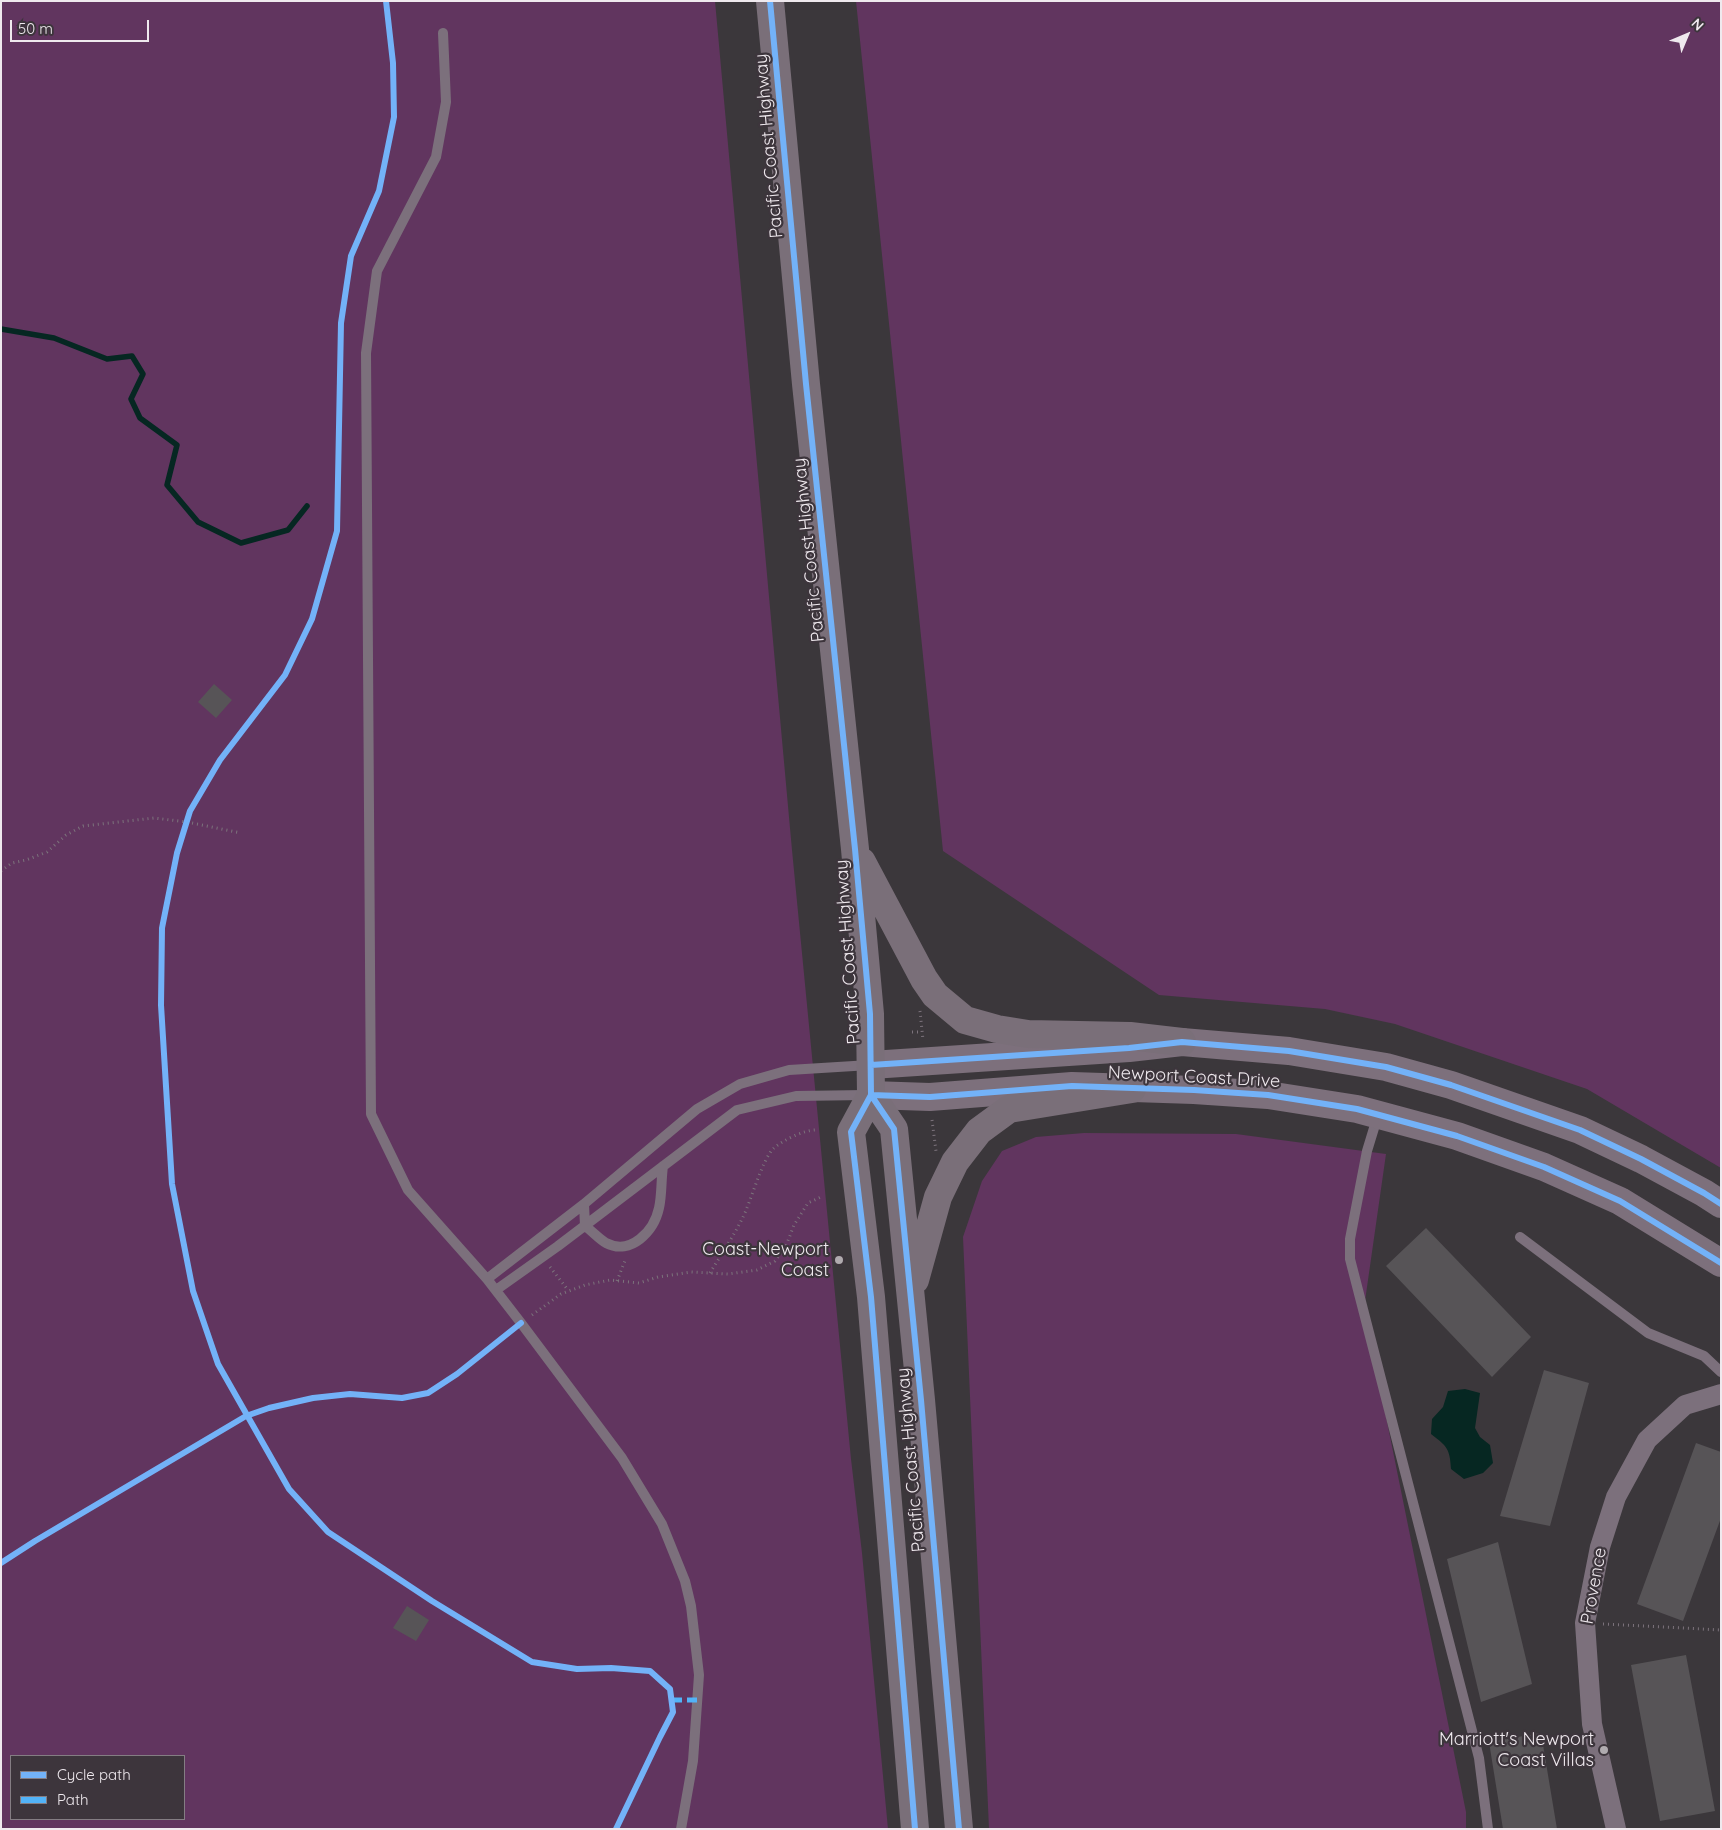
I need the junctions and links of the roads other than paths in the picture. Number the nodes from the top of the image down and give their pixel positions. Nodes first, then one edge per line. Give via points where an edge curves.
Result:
1 (770, 1) edge
2 (443, 33) dead end
3 (855, 849) junction
4 (1182, 1042) junction
5 (871, 1065) junction
6 (1132, 1088) junction
7 (871, 1095) junction
8 (1378, 1114) junction
9 (663, 1166) junction
10 (584, 1204) junction
11 (1721, 1204) edge
12 (585, 1226) junction
13 (1520, 1237) dead end
14 (1721, 1263) edge
15 (487, 1279) junction
16 (496, 1290) junction
17 (910, 1298) junction
18 (1721, 1372) edge
19 (1721, 1394) edge
20 (681, 1829) edge
21 (915, 1829) edge
22 (959, 1829) edge
23 (1488, 1829) edge
24 (1616, 1829) edge

1 - 3 highway, Pacific Coast Highway
2 - 15 lane via 446,102 436,157 377,271 366,353 371,1114 408,1190
3 - 4 highway via 924,979 936,995 965,1020 1028,1034 1130,1036
3 - 5 highway, Pacific Coast Highway via 870,1014
4 - 5 main road, Newport Coast Drive
4 - 11 main road, Newport Coast Drive via 1289,1051 1386,1067 1451,1085 1580,1130 1641,1159
5 - 7 highway, Pacific Coast Highway
5 - 10 lane via 789,1070 740,1084 697,1109
6 - 7 main road, Newport Coast Drive via 1072,1086 930,1096
6 - 8 main road, Newport Coast Drive via 1268,1095
6 - 17 highway via 1009,1109 979,1131 955,1162 938,1197
7 - 9 lane via 796,1096 737,1110
7 - 17 highway, Pacific Coast Highway via 894,1129
7 - 21 highway, Pacific Coast Highway via 851,1132 871,1297
8 - 14 main road, Newport Coast Drive via 1457,1136 1544,1167 1620,1201
8 - 23 lane via 1367,1151 1350,1239 1350,1259 1479,1758
9 - 12 lane
9 - 12 lane via 659,1208 653,1225 642,1238 627,1246 619,1246 606,1243
10 - 12 lane
10 - 15 lane
12 - 16 lane
13 - 18 lane via 1648,1333 1704,1356
15 - 16 lane
16 - 20 lane via 622,1458 662,1524 686,1581 699,1684 693,1761
17 - 22 highway, Pacific Coast Highway
19 - 24 street, Provence via 1685,1405 1647,1440 1616,1497 1600,1547 1585,1623 1592,1724

